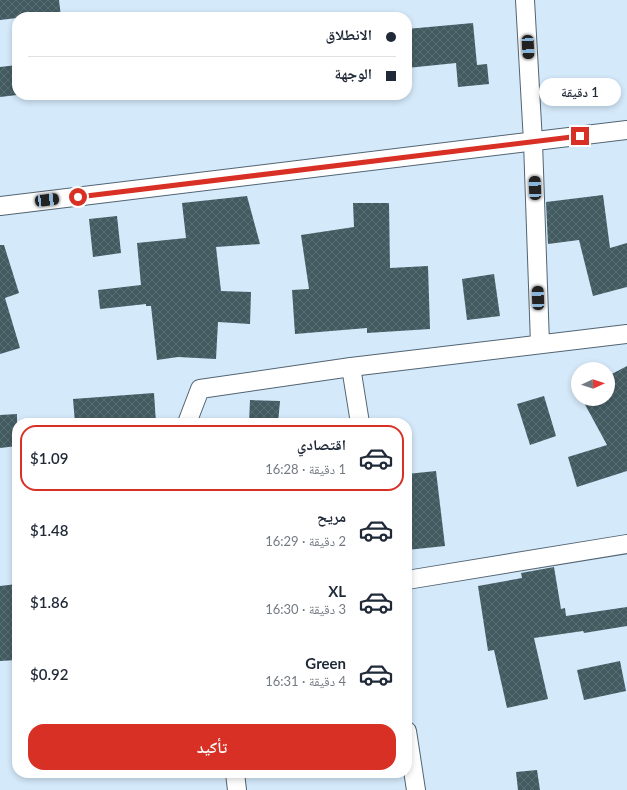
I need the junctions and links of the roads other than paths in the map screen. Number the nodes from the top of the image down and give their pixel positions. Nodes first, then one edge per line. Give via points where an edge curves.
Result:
1 (525, 0) edge
2 (627, 130) edge
3 (533, 142) junction
4 (0, 206) edge
5 (627, 334) edge
6 (540, 344) junction
7 (351, 367) junction
8 (189, 418) edge
9 (359, 418) edge
10 (627, 544) edge
11 (412, 579) edge
12 (412, 764) edge
13 (235, 778) edge
14 (237, 790) edge
15 (416, 790) edge

1 - 3 street
2 - 3 street
3 - 4 street
3 - 6 street
5 - 6 street
6 - 7 street
7 - 8 street via 200,389
7 - 9 street
10 - 11 street
12 - 15 street
13 - 14 street

